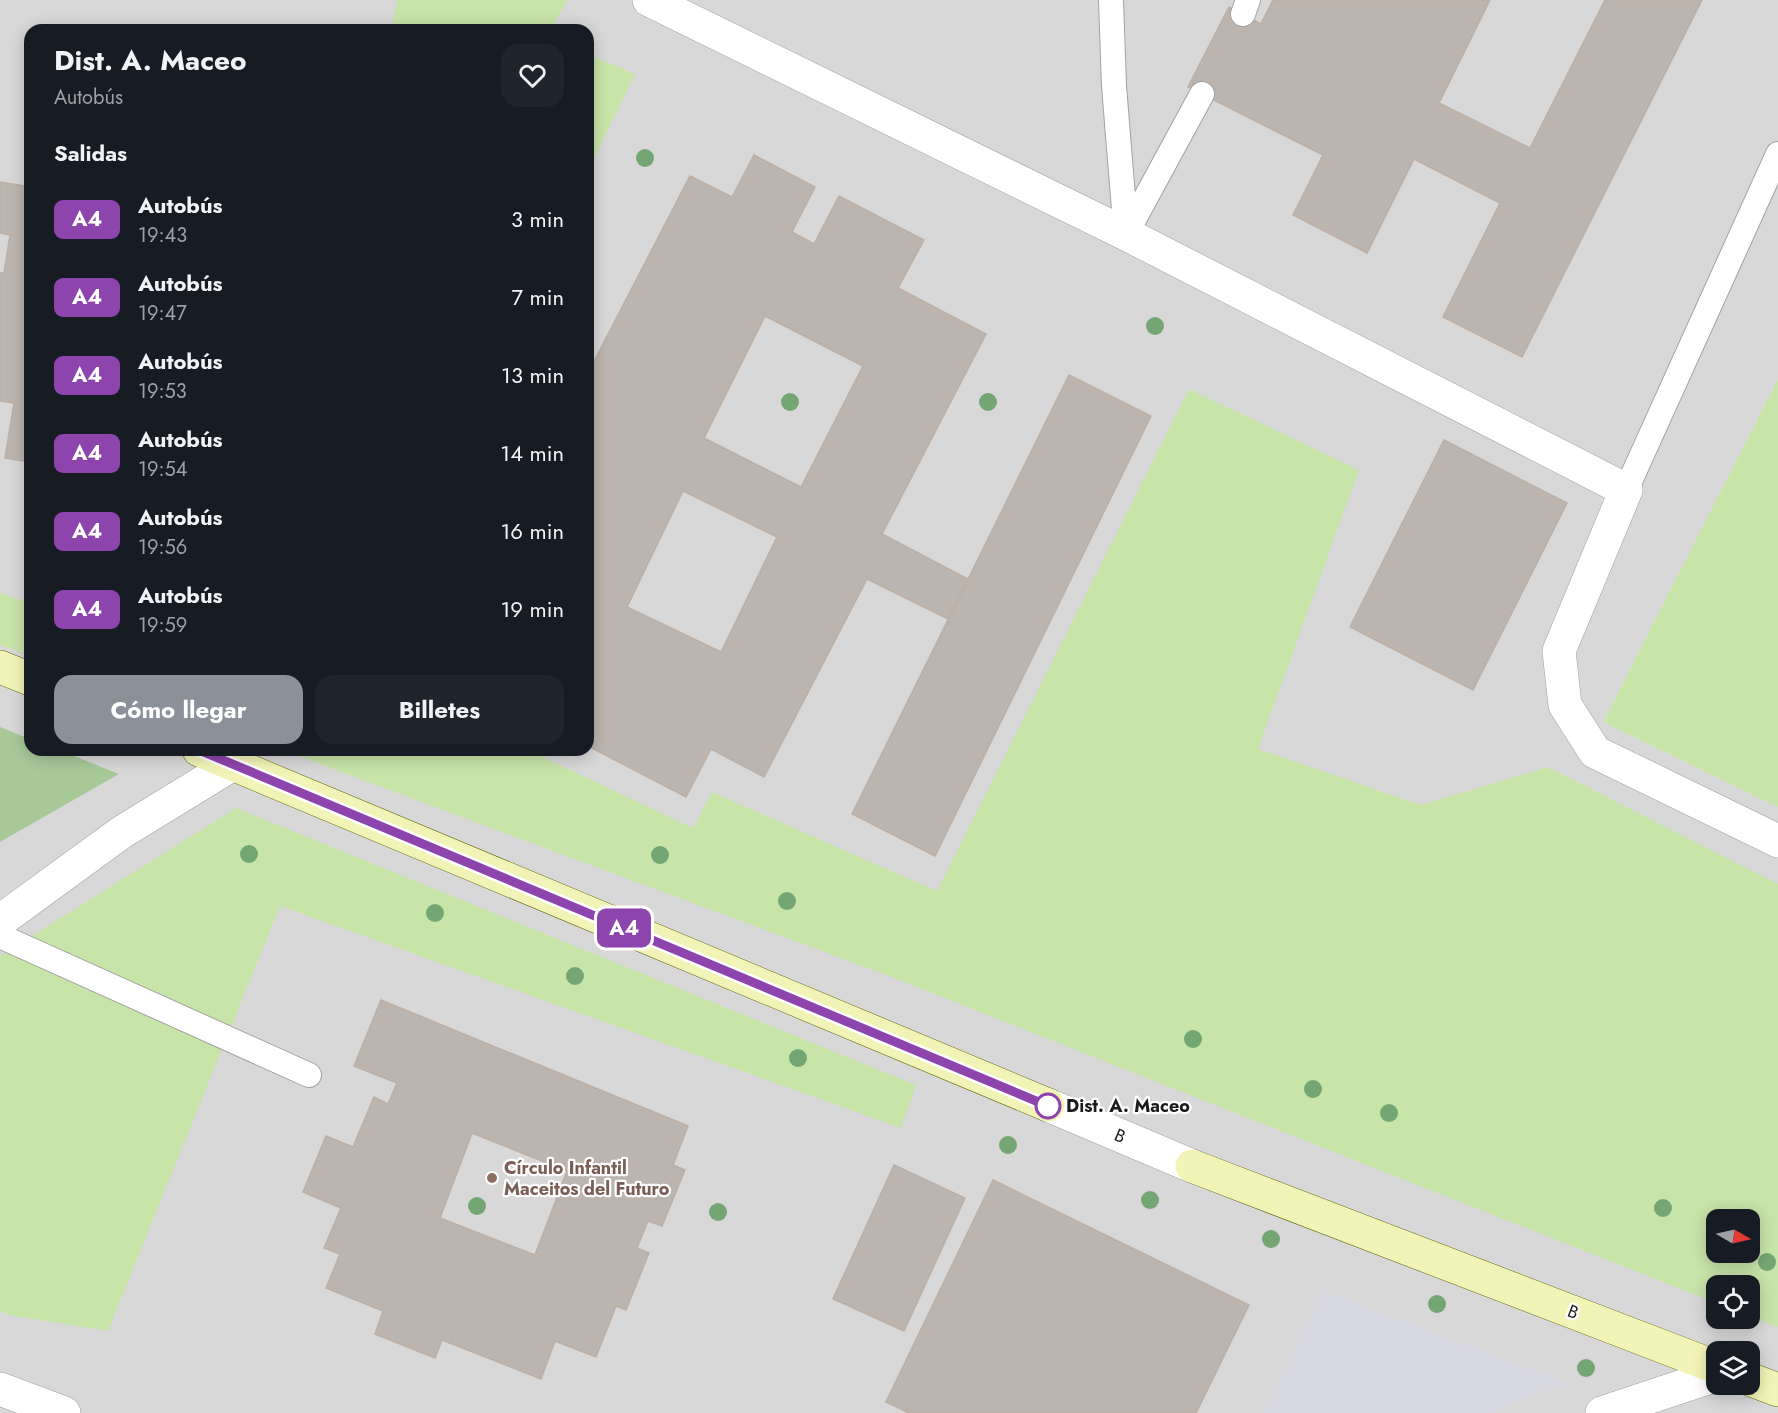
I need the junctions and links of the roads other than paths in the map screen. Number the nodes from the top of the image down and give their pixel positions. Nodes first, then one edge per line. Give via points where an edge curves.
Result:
1 (649, 0) edge
2 (1111, 0) edge
3 (1202, 94) dead end
4 (1778, 154) edge
5 (1126, 234) junction
6 (1626, 490) junction
7 (0, 667) edge
8 (24, 677) edge
9 (214, 756) edge
10 (233, 764) junction
11 (1778, 841) edge
12 (0, 921) edge
13 (0, 936) edge
14 (309, 1075) dead end
15 (1706, 1363) edge
16 (1706, 1378) edge
17 (1760, 1383) edge
18 (0, 1389) edge
19 (1778, 1390) edge
20 (64, 1413) edge
21 (1602, 1413) edge

1 - 5 street
2 - 5 lane
3 - 5 lane
4 - 6 lane
5 - 6 street
6 - 11 street via 1559,651 1565,705 1595,752
7 - 8 street
9 - 10 street, B
10 - 12 street via 122,832
10 - 15 street, B via 1192,1166
13 - 14 lane
16 - 21 street
17 - 19 street
18 - 20 street

